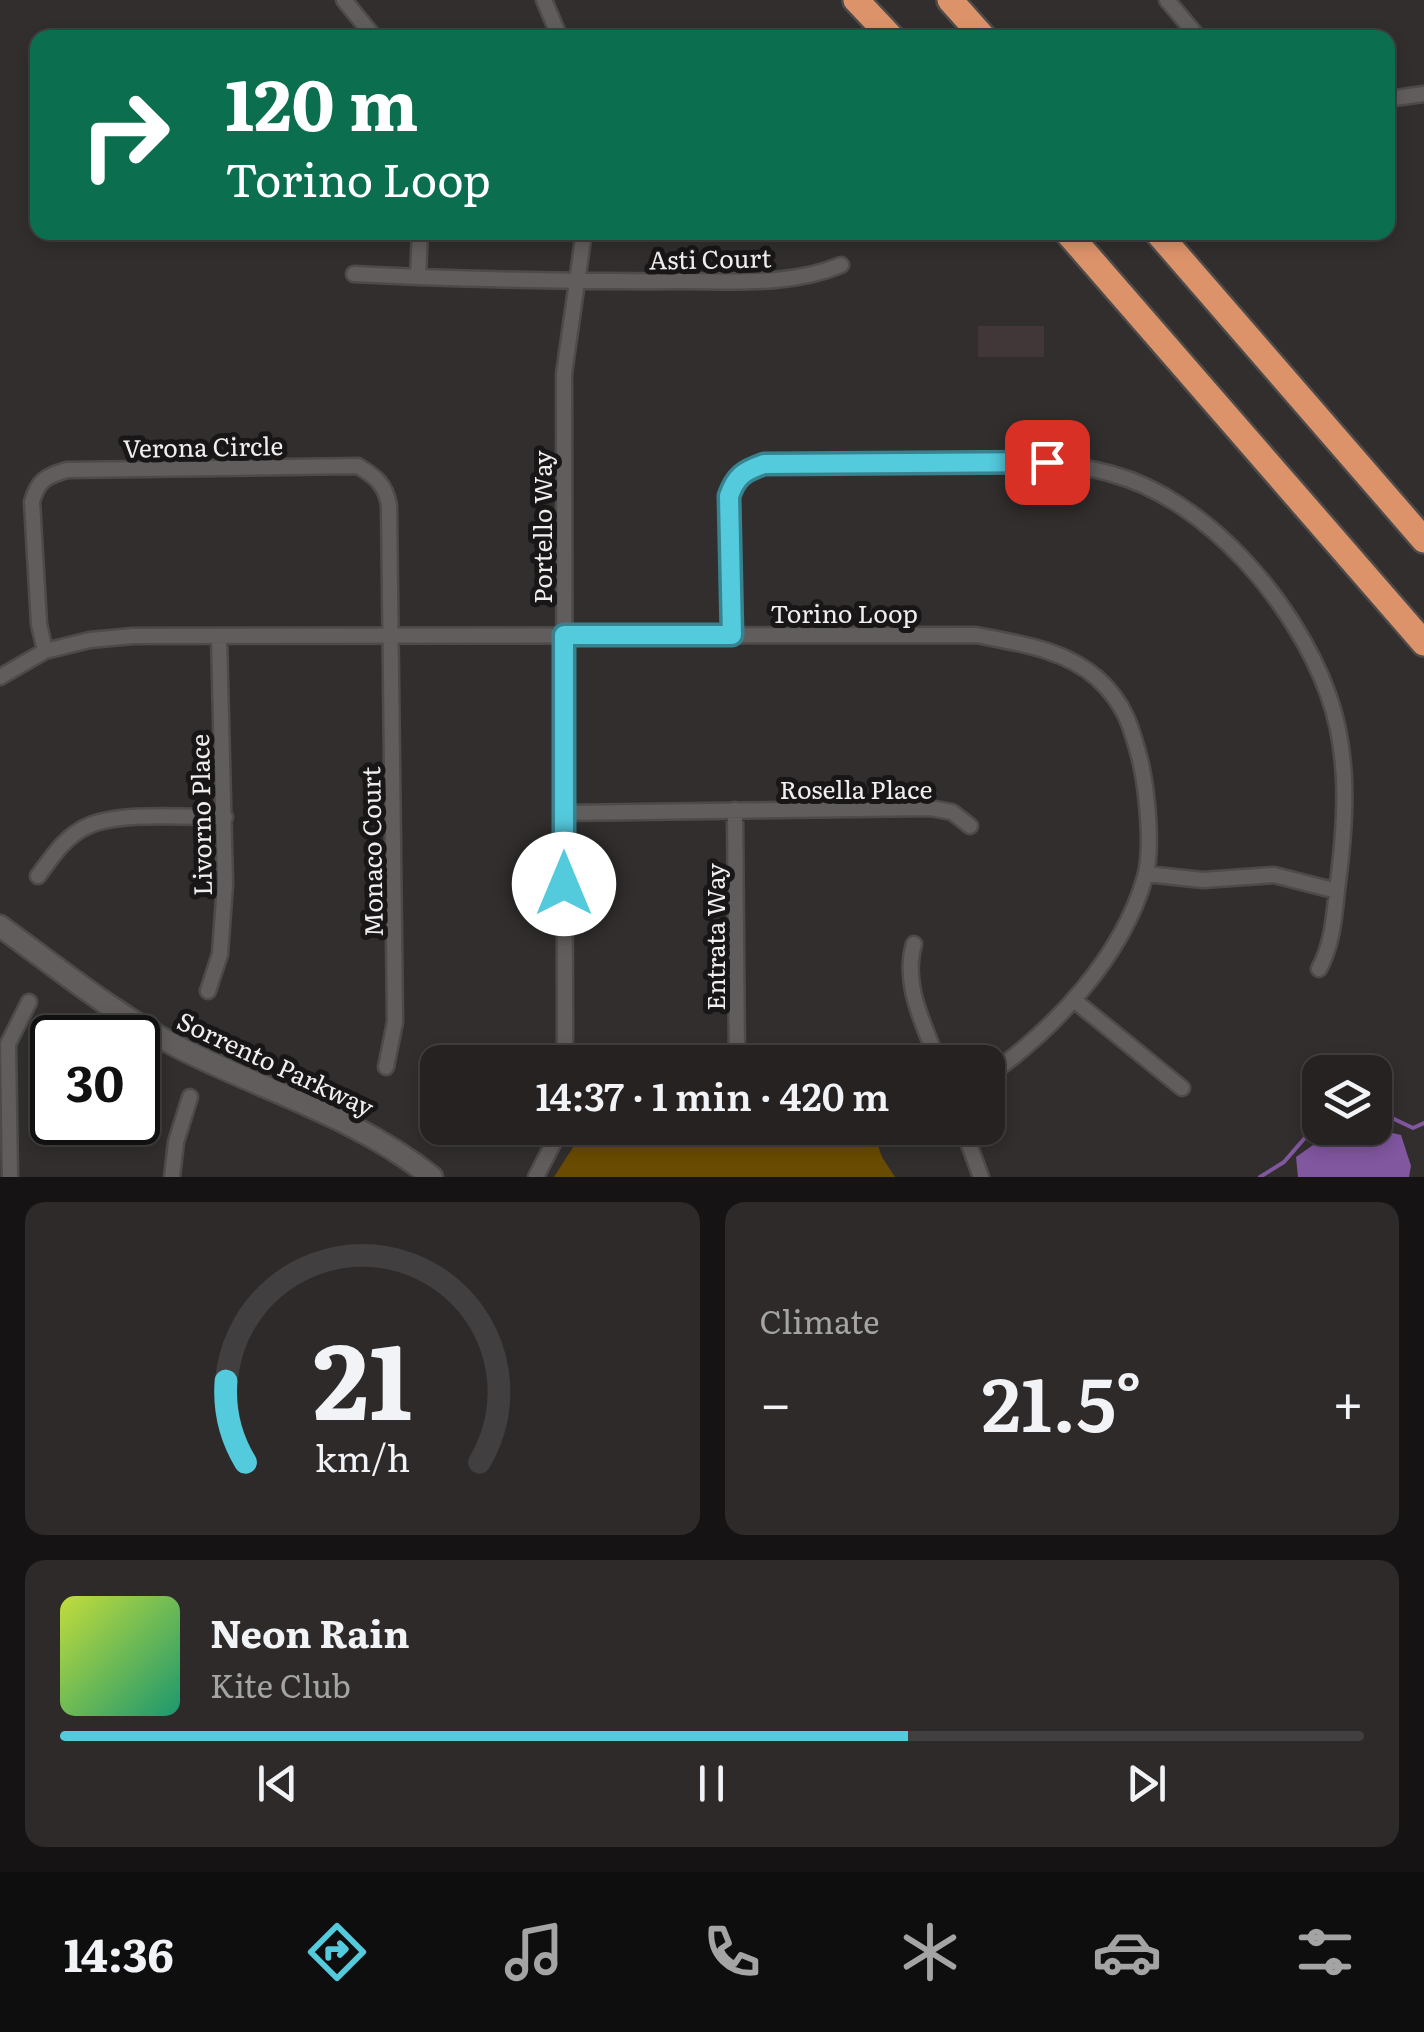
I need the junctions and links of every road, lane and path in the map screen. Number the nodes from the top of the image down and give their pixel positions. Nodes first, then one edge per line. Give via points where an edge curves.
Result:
1 (344, 0) edge
2 (544, 0) edge
3 (856, 0) edge
4 (950, 0) edge
5 (1167, 0) edge
6 (369, 30) edge
7 (557, 30) edge
8 (884, 30) edge
9 (977, 30) edge
10 (1192, 30) edge
11 (1424, 94) edge
12 (1395, 98) edge
13 (420, 240) edge
14 (583, 240) edge
15 (1074, 240) edge
16 (1164, 240) edge
17 (841, 264) dead end
18 (354, 274) dead end
19 (418, 277) junction
20 (578, 282) junction
21 (1424, 540) edge
22 (564, 635) junction
23 (732, 635) junction
24 (219, 636) junction
25 (391, 636) junction
26 (1424, 644) edge
27 (45, 651) junction
28 (0, 677) edge
29 (736, 810) junction
30 (564, 813) junction
31 (225, 818) junction
32 (970, 826) dead end
33 (1146, 874) junction
34 (38, 876) dead end
35 (1337, 891) junction
36 (0, 926) edge
37 (914, 944) dead end
38 (1320, 969) dead end
39 (208, 991) dead end
40 (1075, 1000) junction
41 (30, 1002) dead end
42 (565, 1045) edge
43 (736, 1045) edge
44 (932, 1045) edge
45 (1005, 1063) edge
46 (386, 1067) dead end
47 (1182, 1088) dead end
48 (190, 1098) dead end
49 (552, 1145) edge
50 (969, 1145) edge
51 (10, 1177) edge
52 (172, 1177) edge
53 (432, 1177) edge
54 (536, 1177) edge
55 (981, 1177) edge

1 - 6 street
2 - 7 street
3 - 8 highway
4 - 9 highway
5 - 10 street
11 - 12 street
13 - 19 street
14 - 20 street, Portello Way
15 - 26 highway
16 - 21 highway
17 - 20 street, Asti Court via 755,281
18 - 19 street, Asti Court
19 - 20 street, Asti Court
20 - 22 street, Portello Way via 564,374
22 - 23 street, Torino Loop
22 - 25 street, Torino Loop
22 - 30 street, Portello Way
23 - 33 street, Torino Loop via 976,634 1045,649 1096,677 1130,719 1144,776
23 - 35 street via 729,496 735,479 748,470 764,464 1047,462 1113,474 1169,499 1218,534 1261,579 1299,635 1328,695 1343,763 1345,828
24 - 25 street, Torino Loop
24 - 27 street, Torino Loop via 119,637
24 - 31 street, Livorno Place
25 - 27 street, Verona Circle via 386,490 358,466 68,470 47,476 32,502
25 - 46 street, Monaco Court via 395,1022
27 - 28 street, Torino Loop
29 - 30 street, Rosella Place
29 - 32 street, Rosella Place via 930,808 952,812
29 - 43 street, Entrata Way
30 - 42 street, Portello Way
31 - 34 street via 89,825 59,846
31 - 39 street, Livorno Place via 220,954
33 - 35 street via 1204,880 1274,875
33 - 40 street, Torino Loop via 1126,921
35 - 38 street via 1331,947
36 - 53 street, Sorrento Parkway via 136,1024 356,1126
37 - 44 street via 911,989
40 - 45 street, Torino Loop
40 - 47 street
41 - 51 street via 8,1044
48 - 52 street
49 - 54 street
50 - 55 street

